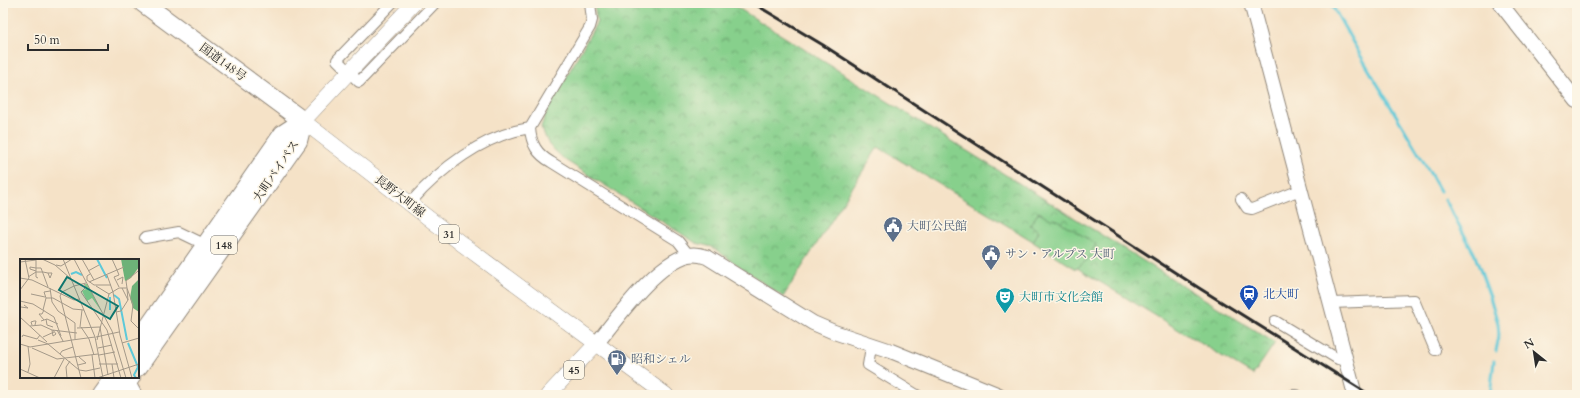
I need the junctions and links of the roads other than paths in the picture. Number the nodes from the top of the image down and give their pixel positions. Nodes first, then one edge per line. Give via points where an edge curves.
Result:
1 (143, 3) edge
2 (392, 3) edge
3 (414, 3) edge
4 (435, 3) edge
5 (590, 3) edge
6 (1251, 3) edge
7 (1500, 3) edge
8 (348, 72) junction
9 (1577, 101) edge
10 (303, 121) junction
11 (530, 128) junction
12 (1300, 190) junction
13 (1241, 199) dead end
14 (410, 203) junction
15 (145, 238) dead end
16 (206, 245) junction
17 (689, 255) junction
18 (1331, 303) junction
19 (1276, 321) dead end
20 (139, 341) edge
21 (597, 343) junction
22 (873, 345) junction
23 (1435, 350) dead end
24 (1347, 361) junction
25 (139, 366) edge
26 (130, 379) edge
27 (101, 395) edge
28 (118, 395) edge
29 (548, 395) edge
30 (666, 395) edge
31 (917, 395) edge
32 (999, 395) edge
33 (1293, 395) edge
34 (1297, 395) edge
35 (1356, 395) edge

1 - 10 highway, 国道148号
2 - 8 street via 337,60
3 - 8 main road
4 - 8 street via 360,82
5 - 11 street via 590,27
6 - 12 street
7 - 9 street
8 - 10 main road
10 - 14 main road, 長野大町線 / 31
10 - 16 highway, 大町バイパス / 148 via 283,134
10 - 25 highway, 大町バイパス / 148 via 298,141
11 - 14 street via 510,133 472,150 438,175
11 - 17 street via 534,148 541,156 678,241
12 - 13 street via 1252,209 1247,208
12 - 18 street
14 - 21 main road, 長野大町線 / 31
15 - 16 street via 179,232
16 - 20 highway, 大町バイパス / 148
17 - 21 street via 668,266 643,286
17 - 22 street via 707,257 814,323
18 - 23 street via 1414,300
18 - 24 street
19 - 24 street via 1338,359
21 - 29 main road, 45
21 - 30 main road, 長野大町線 / 31
22 - 31 street via 868,365
22 - 32 street
24 - 35 street
26 - 27 highway, 大町バイパス / 148
26 - 28 highway, 大町バイパス / 148
33 - 34 street

